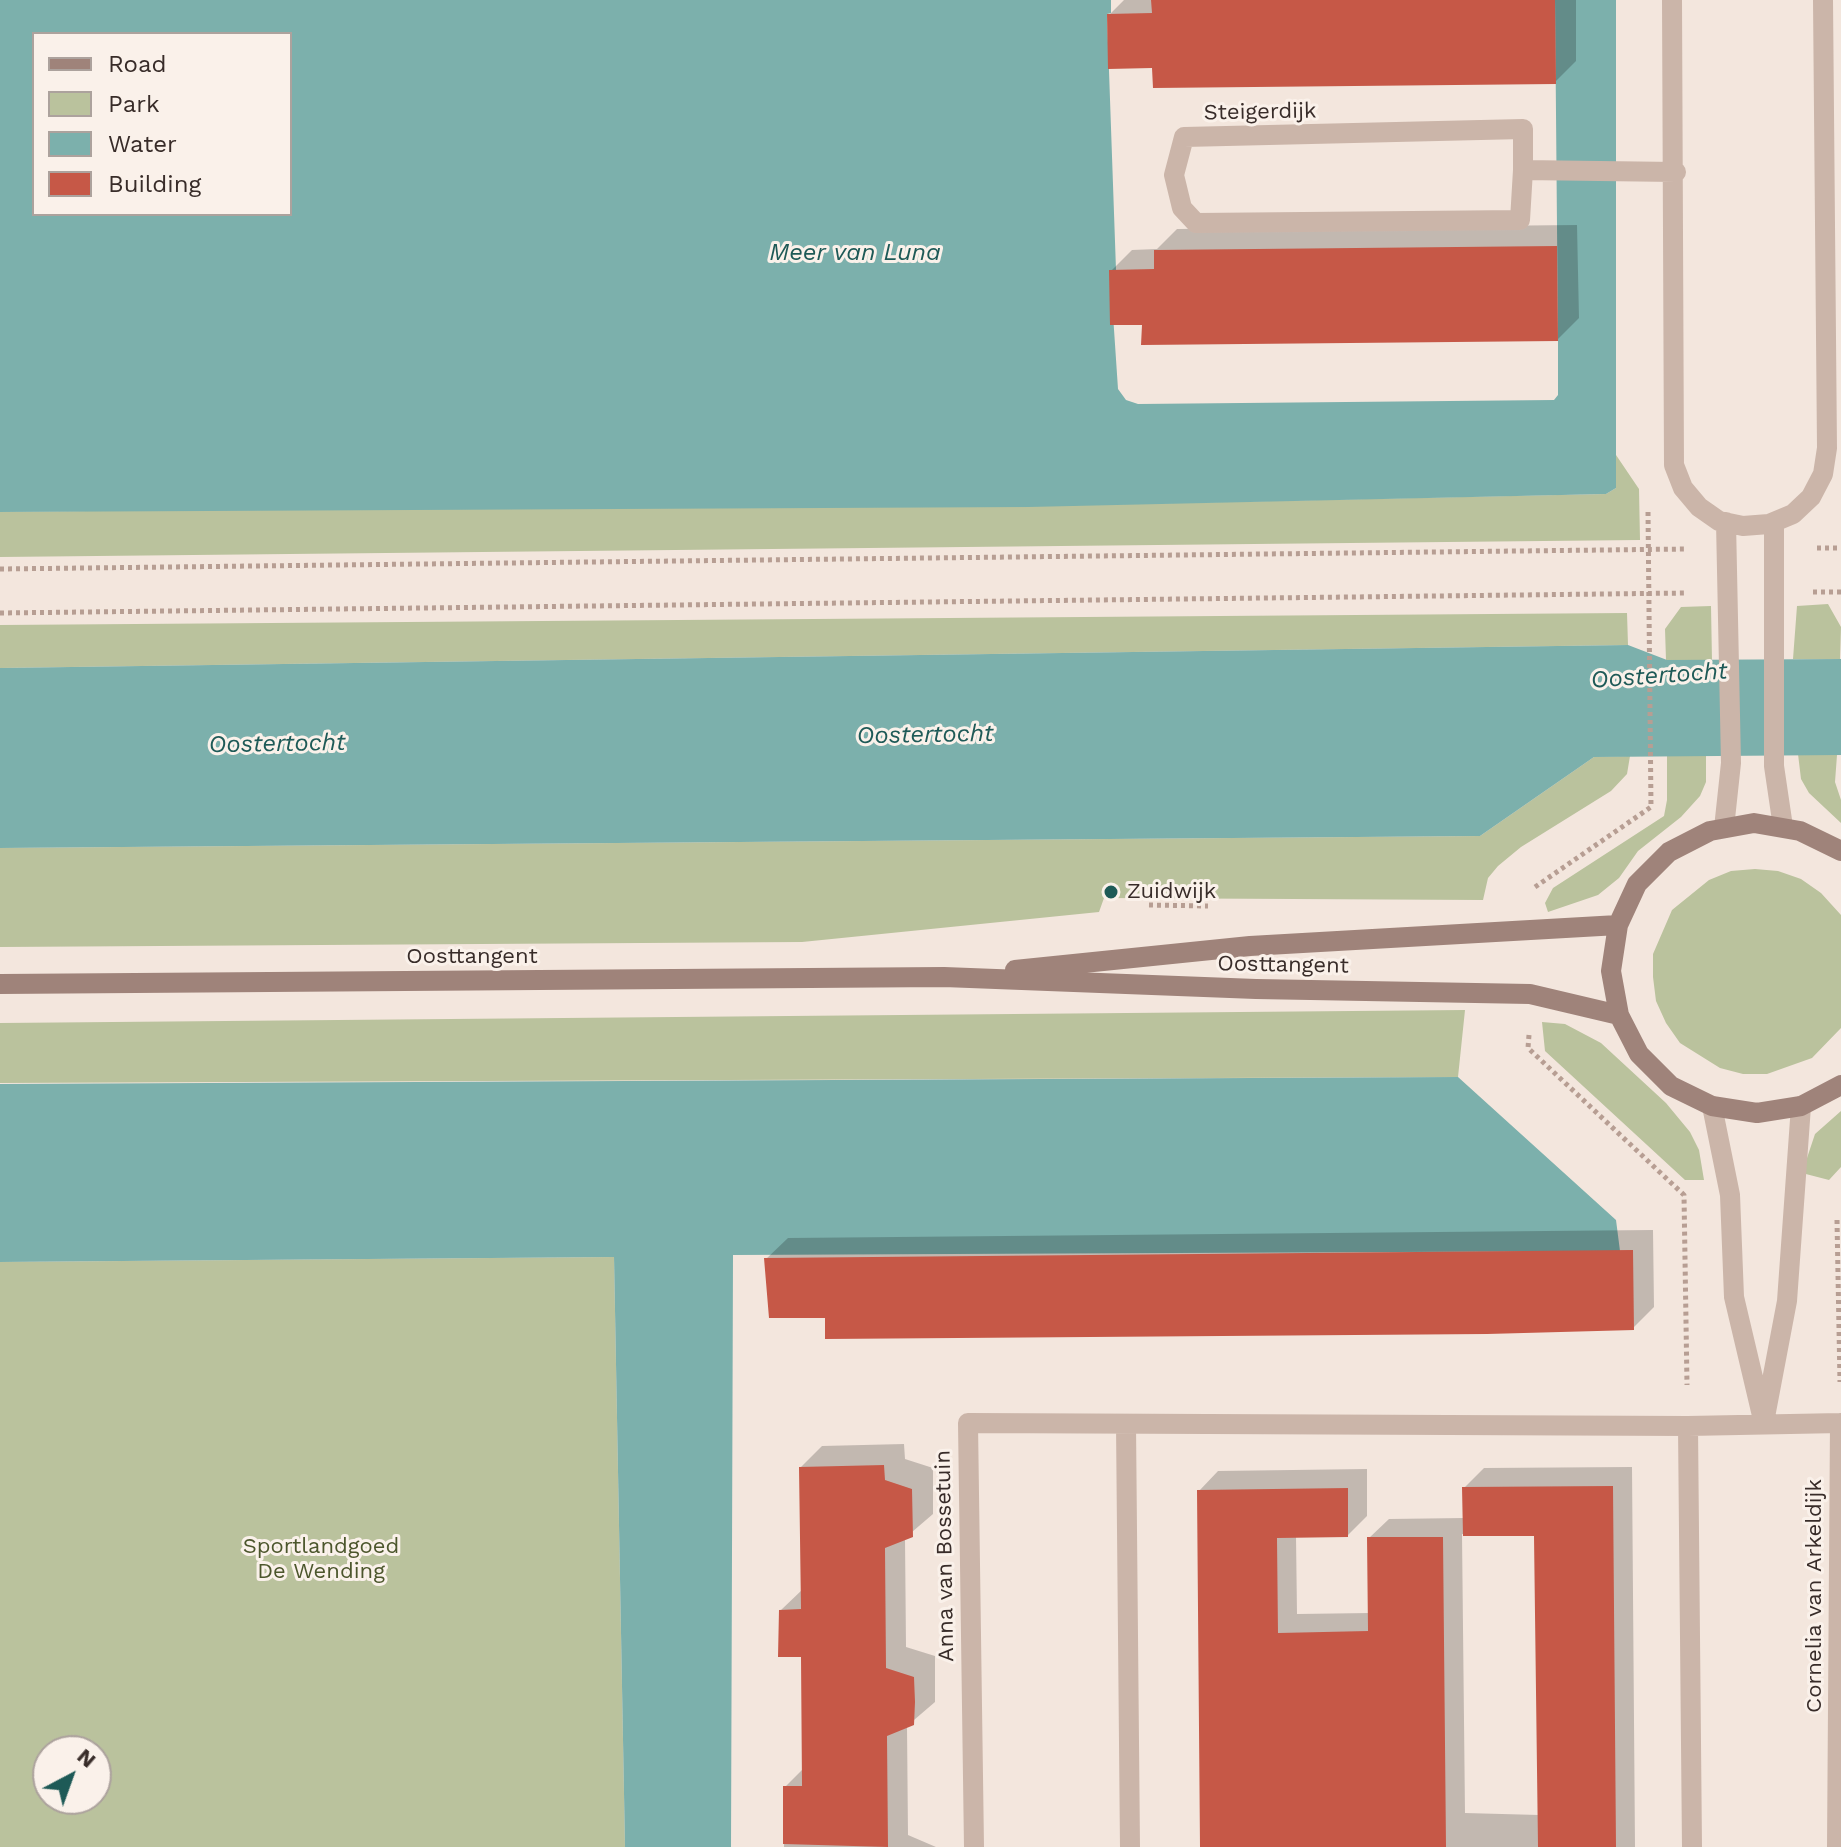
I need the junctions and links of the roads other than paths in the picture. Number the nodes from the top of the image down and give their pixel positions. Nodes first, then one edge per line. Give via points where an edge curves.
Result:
1 (1672, 0) edge
2 (1823, 0) edge
3 (1523, 170) junction
4 (1676, 172) junction
5 (1726, 522) junction
6 (1774, 522) junction
7 (1783, 827) junction
8 (1724, 828) junction
9 (1841, 851) edge
10 (1618, 925) junction
11 (944, 977) junction
12 (0, 984) edge
13 (1619, 1015) junction
14 (1841, 1085) edge
15 (1712, 1106) junction
16 (1801, 1106) junction
17 (1841, 1423) edge
18 (1126, 1424) junction
19 (1764, 1424) junction
20 (1688, 1426) junction
21 (974, 1847) edge
22 (1130, 1847) edge
23 (1692, 1847) edge
24 (1837, 1847) edge

1 - 4 street
2 - 6 street via 1827,448 1823,474 1811,497 1793,514
3 - 3 street, Steigerdijk via 1520,220 1474,221 1196,223 1182,208 1174,175 1184,137 1523,129
3 - 4 street
4 - 5 street via 1674,465 1683,488 1699,507
5 - 6 street
5 - 8 street via 1731,763
6 - 7 street via 1774,766
7 - 8 main road via 1754,823
7 - 9 main road
8 - 10 main road via 1669,852 1637,884
10 - 11 main road, Oosttangent via 1250,946
10 - 13 main road via 1611,971
11 - 12 main road, Oosttangent
11 - 13 main road, Oosttangent via 1530,994
13 - 15 main road via 1639,1054 1671,1086
14 - 16 main road
15 - 16 main road via 1757,1113
15 - 19 street via 1730,1195 1734,1297
16 - 19 street via 1787,1301
17 - 19 street
17 - 24 street, Cornelia van Arkeldijk
18 - 20 street, Anna van Bossetuin
18 - 21 street, Anna van Bossetuin via 968,1423
18 - 22 street
19 - 20 street
20 - 23 street

